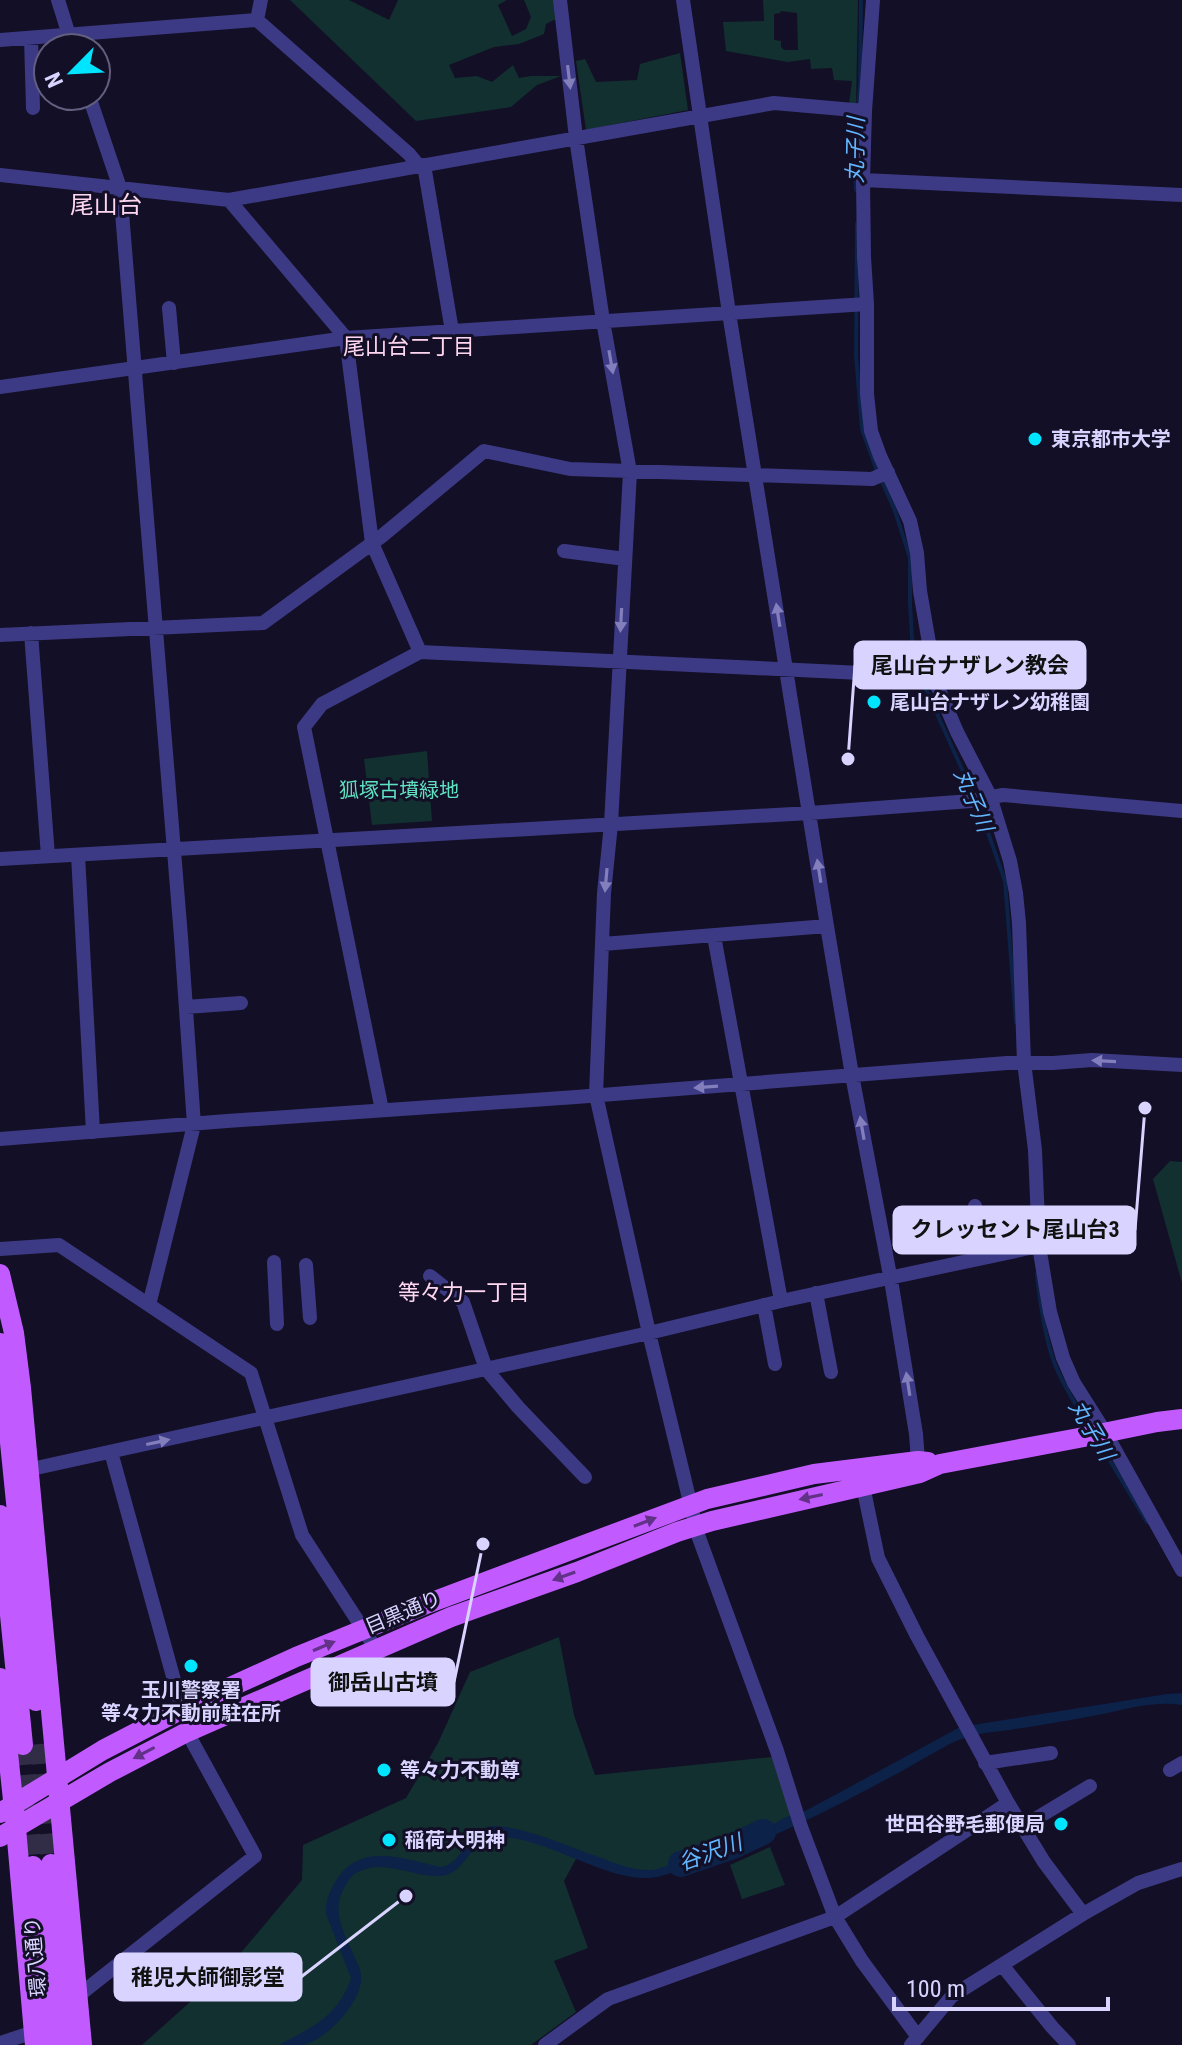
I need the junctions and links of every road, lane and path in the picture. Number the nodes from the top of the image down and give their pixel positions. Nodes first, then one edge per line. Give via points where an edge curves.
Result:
1 (58, 0) edge
2 (261, 0) edge
3 (560, 0) edge
4 (683, 0) edge
5 (873, 0) edge
6 (257, 20) junction
7 (68, 32) edge
8 (112, 37) edge
9 (31, 38) joint
10 (0, 40) edge
11 (32, 73) edge
12 (862, 111) junction
13 (94, 112) edge
14 (700, 117) junction
15 (576, 138) junction
16 (422, 165) junction
17 (0, 175) edge
18 (863, 180) junction
19 (120, 188) junction
20 (1182, 195) edge
21 (229, 200) junction
22 (859, 304) junction
23 (169, 308) dead end
24 (729, 313) junction
25 (603, 321) junction
26 (452, 331) junction
27 (346, 338) junction
28 (174, 363) junction
29 (134, 368) junction
30 (0, 387) edge
31 (630, 472) junction
32 (881, 475) junction
33 (755, 476) junction
34 (372, 543) junction
35 (564, 551) dead end
36 (625, 559) junction
37 (155, 628) junction
38 (31, 633) junction
39 (0, 635) edge
40 (420, 652) junction
41 (619, 660) junction
42 (787, 669) junction
43 (923, 673) junction
44 (982, 798) junction
45 (1182, 811) edge
46 (810, 813) junction
47 (611, 824) junction
48 (327, 841) junction
49 (173, 849) junction
50 (78, 855) junction
51 (48, 856) junction
52 (0, 859) edge
53 (827, 926) junction
54 (714, 936) junction
55 (603, 944) junction
56 (241, 1003) dead end
57 (186, 1007) junction
58 (1018, 1062) junction
59 (1182, 1065) edge
60 (852, 1075) junction
61 (741, 1085) junction
62 (596, 1095) junction
63 (382, 1110) junction
64 (194, 1125) junction
65 (93, 1132) junction
66 (0, 1139) edge
67 (975, 1206) dead end
68 (1033, 1247) junction
69 (0, 1249) edge
70 (984, 1257) junction
71 (274, 1262) dead end
72 (306, 1265) dead end
73 (0, 1274) edge
74 (430, 1276) dead end
75 (890, 1278) junction
76 (816, 1293) junction
77 (781, 1301) junction
78 (149, 1305) junction
79 (764, 1305) junction
80 (310, 1318) dead end
81 (277, 1324) dead end
82 (649, 1333) junction
83 (0, 1343) edge
84 (775, 1364) dead end
85 (486, 1369) junction
86 (831, 1372) dead end
87 (266, 1419) junction
88 (1182, 1419) edge
89 (1095, 1434) junction
90 (111, 1452) junction
91 (918, 1461) junction
92 (940, 1464) junction
93 (27, 1470) junction
94 (585, 1477) dead end
95 (863, 1486) junction
96 (690, 1505) junction
97 (0, 1515) edge
98 (695, 1526) junction
99 (1175, 1562) edge
100 (363, 1629) junction
101 (376, 1649) junction
102 (0, 1678) edge
103 (182, 1709) junction
104 (2, 1718) edge
105 (187, 1732) junction
106 (1051, 1753) dead end
107 (985, 1763) junction
108 (57, 1777) junction
109 (1090, 1786) dead end
110 (60, 1801) junction
111 (1008, 1803) junction
112 (7, 1809) edge
113 (1022, 1827) junction
114 (8, 1832) edge
115 (0, 1856) edge
116 (1182, 1869) edge
117 (21, 1886) junction
118 (1083, 1914) junction
119 (835, 1917) junction
120 (1002, 1965) junction
121 (78, 1996) junction
122 (34, 2038) edge
123 (914, 2041) edge
124 (0, 2043) edge
125 (50, 2045) edge
126 (66, 2045) edge
127 (82, 2045) edge
128 (545, 2045) edge
129 (1069, 2045) edge

1 - 7 street
2 - 6 street
3 -> 15 street
4 - 14 street
5 - 12 street
6 - 8 street
6 - 16 street
9 - 10 street
9 - 11 street
12 - 14 street via 774,103
12 - 18 street
13 - 19 street
14 - 15 street
14 - 24 street
15 - 16 street
15 - 25 street
16 - 21 street
16 - 26 street
17 - 19 street
18 - 20 street
18 - 22 street
19 - 21 street
19 - 29 street
21 - 27 street
22 - 24 street
22 - 32 street via 871,431
23 - 28 street
24 - 25 street
24 - 33 street
25 - 26 street
25 -> 31 street
26 - 27 street
27 - 28 street
27 - 34 street
28 - 29 street
29 - 30 street
29 - 37 street
31 - 33 street
31 - 34 street via 570,469 484,451
31 - 36 street
32 - 33 street
32 - 43 street via 910,521 917,553
42 -> 33 street
34 - 37 street via 263,623
34 - 40 street
35 - 36 street
36 -> 41 street
37 - 38 street
37 - 49 street
38 - 39 street
38 - 51 street
40 - 41 street
40 - 48 street via 322,704 304,727
41 - 42 street
41 - 47 street
42 - 43 street
42 - 46 street
43 - 44 street via 957,732
44 - 45 street via 1003,795
44 - 46 street
44 - 58 street via 1010,861 1016,893
46 - 47 street
53 -> 46 street
47 - 48 street
47 -> 55 street
48 - 49 street
48 - 63 street
49 - 50 street
49 - 57 street
50 - 51 street
50 - 65 street
51 - 52 street
53 - 54 street
53 - 60 street
54 - 55 street
54 - 61 street
55 - 62 street
56 - 57 street
57 - 64 street
59 -> 58 street
58 - 60 street
58 - 68 street via 1035,1150
60 - 61 street
75 -> 60 street
61 -> 62 street
61 - 77 street
62 - 63 street
62 - 82 street
63 - 64 street
64 - 65 street
64 - 78 street
65 - 66 street
67 - 70 street
68 - 70 street
68 - 89 street via 1063,1358
69 - 78 street via 59,1245
70 - 75 street
71 - 81 street
72 - 80 street
73 - 93 main road via 14,1333
74 - 85 street via 463,1302
75 - 76 street
91 -> 75 street
76 - 77 street
76 - 86 street
77 - 79 street
78 - 87 street via 249,1371
79 - 82 street
79 - 84 street
82 - 85 street
82 - 96 street
83 - 97 main road via 32,1744
85 - 87 street
85 - 94 street
90 -> 87 street
87 - 100 street via 302,1535
88 - 89 main road, 目黒通り
89 - 92 main road, 目黒通り
89 - 99 street
90 - 93 street
90 - 103 street
91 - 92 main road, 目黒通り
91 - 96 main road, 目黒通り via 814,1474
92 - 95 main road, 目黒通り
93 - 108 main road
95 -> 98 main road, 目黒通り
95 - 107 street via 878,1558
96 - 98 street
100 -> 96 main road, 目黒通り
98 -> 101 main road, 目黒通り
98 - 119 street
100 - 101 street
103 -> 100 main road, 目黒通り
101 - 105 main road, 目黒通り
102 - 104 main road
103 - 108 main road, 目黒通り
104 - 112 main road
105 -> 110 main road, 目黒通り
105 - 121 street via 255,1856
106 - 107 street
107 - 111 street
108 - 110 main road
108 - 112 main road, 目黒通り
109 - 113 street
110 - 114 main road, 目黒通り
110 - 121 main road
111 - 113 street
111 - 119 street
112 - 114 main road
113 - 118 street
114 - 117 main road
115 - 117 main road
116 - 118 street via 1138,1883
117 - 122 main road
118 - 120 street
119 - 123 street
119 - 128 street via 608,1999
120 - 123 street via 952,1996
120 - 129 street
121 - 127 main road
122 - 124 street
125 - 126 main road, 環八通り via 42,1865

